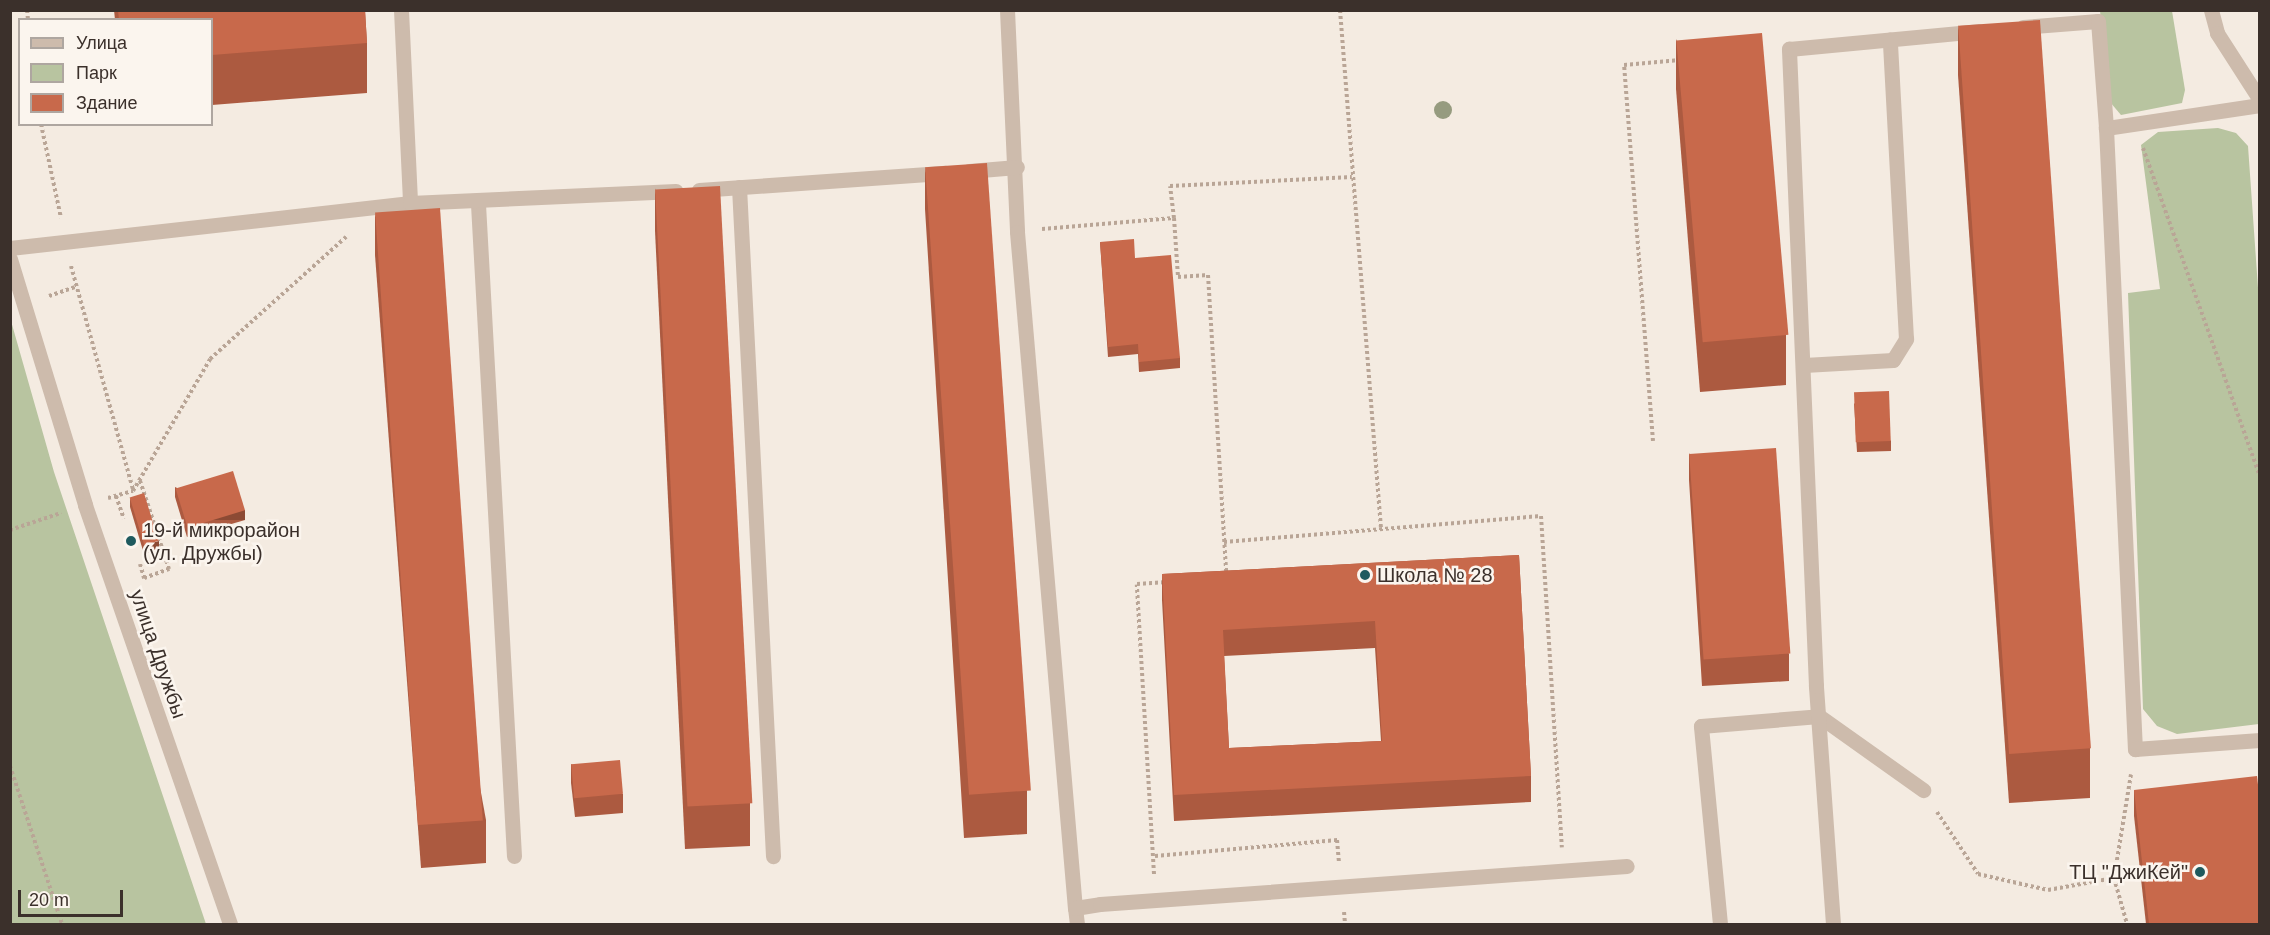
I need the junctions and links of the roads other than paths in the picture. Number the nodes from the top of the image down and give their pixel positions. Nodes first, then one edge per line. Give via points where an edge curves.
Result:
1 (401, 10) edge
2 (1007, 10) edge
3 (2211, 10) edge
4 (1890, 39) junction
5 (2259, 100) edge
6 (2259, 105) edge
7 (2106, 128) junction
8 (1017, 167) junction
9 (739, 188) junction
10 (410, 203) junction
11 (478, 204) junction
12 (10, 248) edge
13 (10, 259) edge
14 (1804, 365) junction
15 (1819, 716) junction
16 (2259, 740) edge
17 (1923, 790) road end
18 (514, 856) dead end
19 (773, 856) dead end
20 (1627, 866) dead end
21 (1075, 908) junction
22 (230, 924) edge
23 (1077, 924) edge
24 (1720, 924) edge
25 (1833, 924) edge

1 - 10 street
2 - 8 street
3 - 5 street via 2217,33
4 - 7 street via 2098,21
4 - 14 street via 1906,339 1893,360
4 - 14 street via 1789,49
6 - 7 street
7 - 16 street via 2135,749
8 - 9 street
8 - 21 street via 1017,232
9 - 11 street
9 - 19 street
10 - 11 street
10 - 12 street
11 - 18 street
13 - 22 street, улица Дружбы via 85,505
14 - 15 street
15 - 17 street
15 - 24 street via 1701,726
15 - 25 street
20 - 21 street
21 - 23 street

